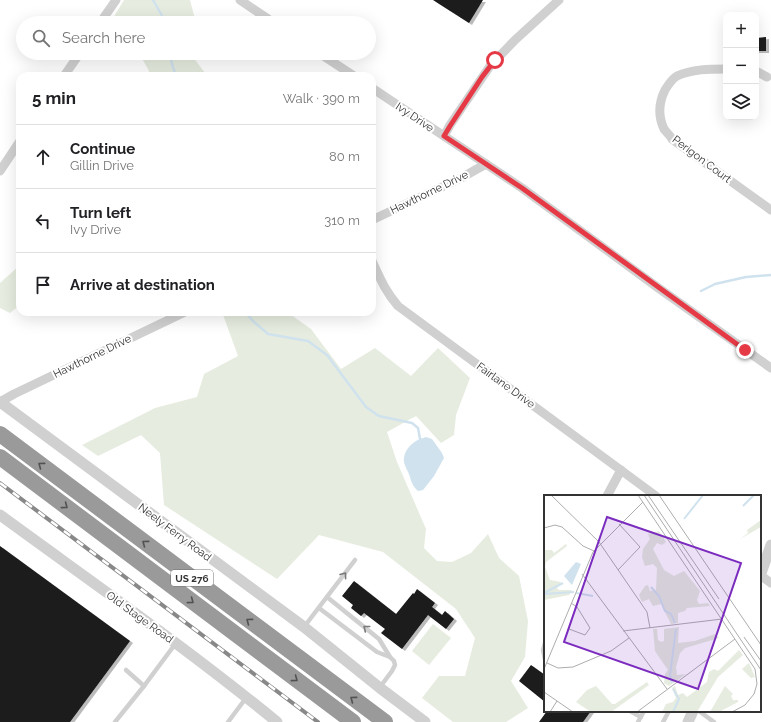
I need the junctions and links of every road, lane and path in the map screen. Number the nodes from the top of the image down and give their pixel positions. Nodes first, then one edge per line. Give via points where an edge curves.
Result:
1 (116, 0) edge
2 (240, 0) edge
3 (559, 0) edge
4 (105, 16) edge
5 (264, 16) edge
6 (75, 60) edge
7 (330, 60) edge
8 (723, 69) edge
9 (67, 72) edge
10 (348, 72) edge
11 (759, 73) edge
12 (767, 77) dead end
13 (376, 91) edge
14 (444, 136) junction
15 (16, 147) edge
16 (486, 164) junction
17 (0, 170) edge
18 (771, 210) edge
19 (376, 218) edge
20 (376, 270) edge
21 (177, 316) edge
22 (771, 368) edge
23 (0, 402) edge
24 (0, 434) edge
25 (0, 457) edge
26 (621, 470) junction
27 (608, 495) edge
28 (655, 495) edge
29 (0, 515) edge
30 (771, 545) edge
31 (355, 560) dead end
32 (761, 573) edge
33 (761, 577) edge
34 (771, 583) edge
35 (327, 597) junction
36 (319, 608) junction
37 (304, 627) junction
38 (176, 643) junction
39 (390, 658) junction
40 (126, 670) dead end
41 (144, 686) junction
42 (380, 688) junction
43 (246, 697) junction
44 (631, 712) edge
45 (668, 712) edge
46 (693, 712) edge
47 (700, 712) edge
48 (639, 720) edge
49 (115, 722) edge
50 (228, 722) edge
51 (277, 722) edge
52 (353, 722) edge
53 (385, 722) edge
54 (425, 722) edge
55 (663, 722) edge
56 (688, 722) edge
57 (714, 722) edge

1 - 4 street
2 - 5 street
3 - 14 street via 514,40 490,66
6 - 9 street
7 - 10 street
8 - 18 street, Perigon Court via 688,72 676,77 662,96 661,119 672,138
11 - 12 street
13 - 14 street, Ivy Drive
14 - 16 street, Ivy Drive
15 - 17 street
16 - 19 street, Hawthorne Drive
16 - 22 street, Ivy Drive
20 - 26 street, Fairlane Drive via 390,297 398,306
21 - 23 street, Hawthorne Drive
23 - 37 street, Neely Ferry Road
53 -> 24 highway, US 276
25 -> 52 highway, US 276
26 - 27 street
26 - 28 street, Fairlane Drive
29 - 38 street, Old Stage Road
30 - 32 street
35 -> 31 lane
33 - 34 street
35 - 36 lane
39 -> 35 lane via 379,639
36 - 37 lane
36 - 39 lane via 377,652
37 - 42 street, Neely Ferry Road
38 - 41 lane
38 - 43 street, Old Stage Road
39 - 42 lane via 395,665
40 - 41 lane
41 - 49 lane
42 - 54 street, Neely Ferry Road
43 - 50 lane
43 - 51 street, Old Stage Road
44 - 48 lane
45 - 55 lane
46 - 56 street
47 - 57 lane

